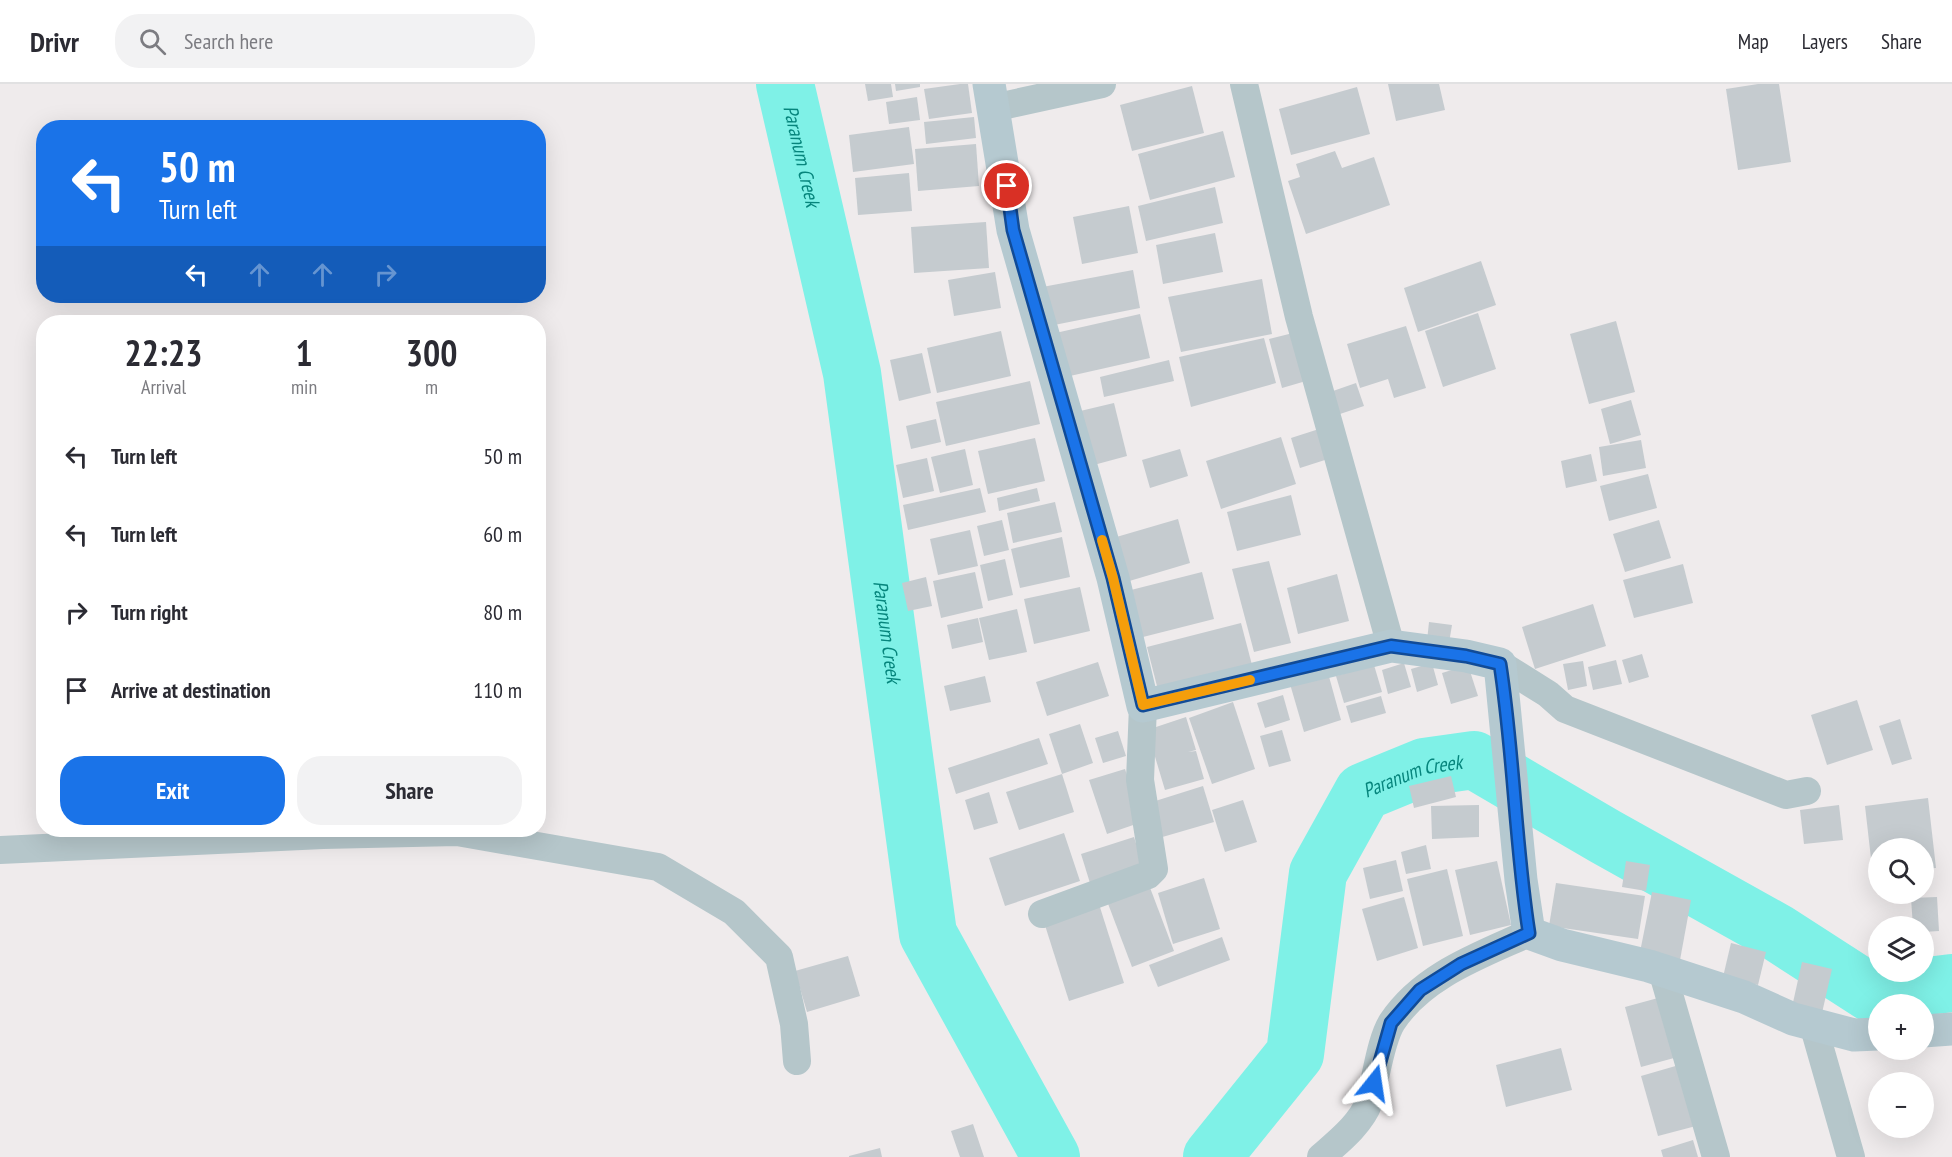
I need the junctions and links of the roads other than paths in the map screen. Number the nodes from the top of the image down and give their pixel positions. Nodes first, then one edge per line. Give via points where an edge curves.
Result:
1 (1102, 84) edge
2 (1244, 84) edge
3 (991, 96) edge
4 (1391, 646) junction
5 (1501, 675) junction
6 (1143, 705) junction
7 (1807, 791) dead end
8 (289, 837) edge
9 (486, 837) edge
10 (0, 850) edge
11 (1042, 914) dead end
12 (1529, 933) junction
13 (1662, 970) junction
14 (1813, 1024) junction
15 (1952, 1029) edge
16 (1934, 1030) edge
17 (1868, 1034) edge
18 (797, 1061) dead end
19 (1321, 1157) edge
20 (1716, 1157) edge
21 (1851, 1157) edge

1 - 3 street
2 - 4 street via 1299,316
3 - 6 street via 1013,230 1113,578
4 - 5 street via 1466,656
4 - 6 street
5 - 7 street via 1548,694 1565,709 1786,795
5 - 12 street
6 - 11 street via 1140,780 1154,869 1148,875
8 - 10 street
9 - 18 street via 657,867 734,912 779,957 794,1023
12 - 13 street
12 - 19 street via 1461,964 1420,990 1391,1023 1368,1104 1350,1130
13 - 14 street
13 - 20 street
14 - 17 street via 1854,1035
14 - 21 street
15 - 16 street

